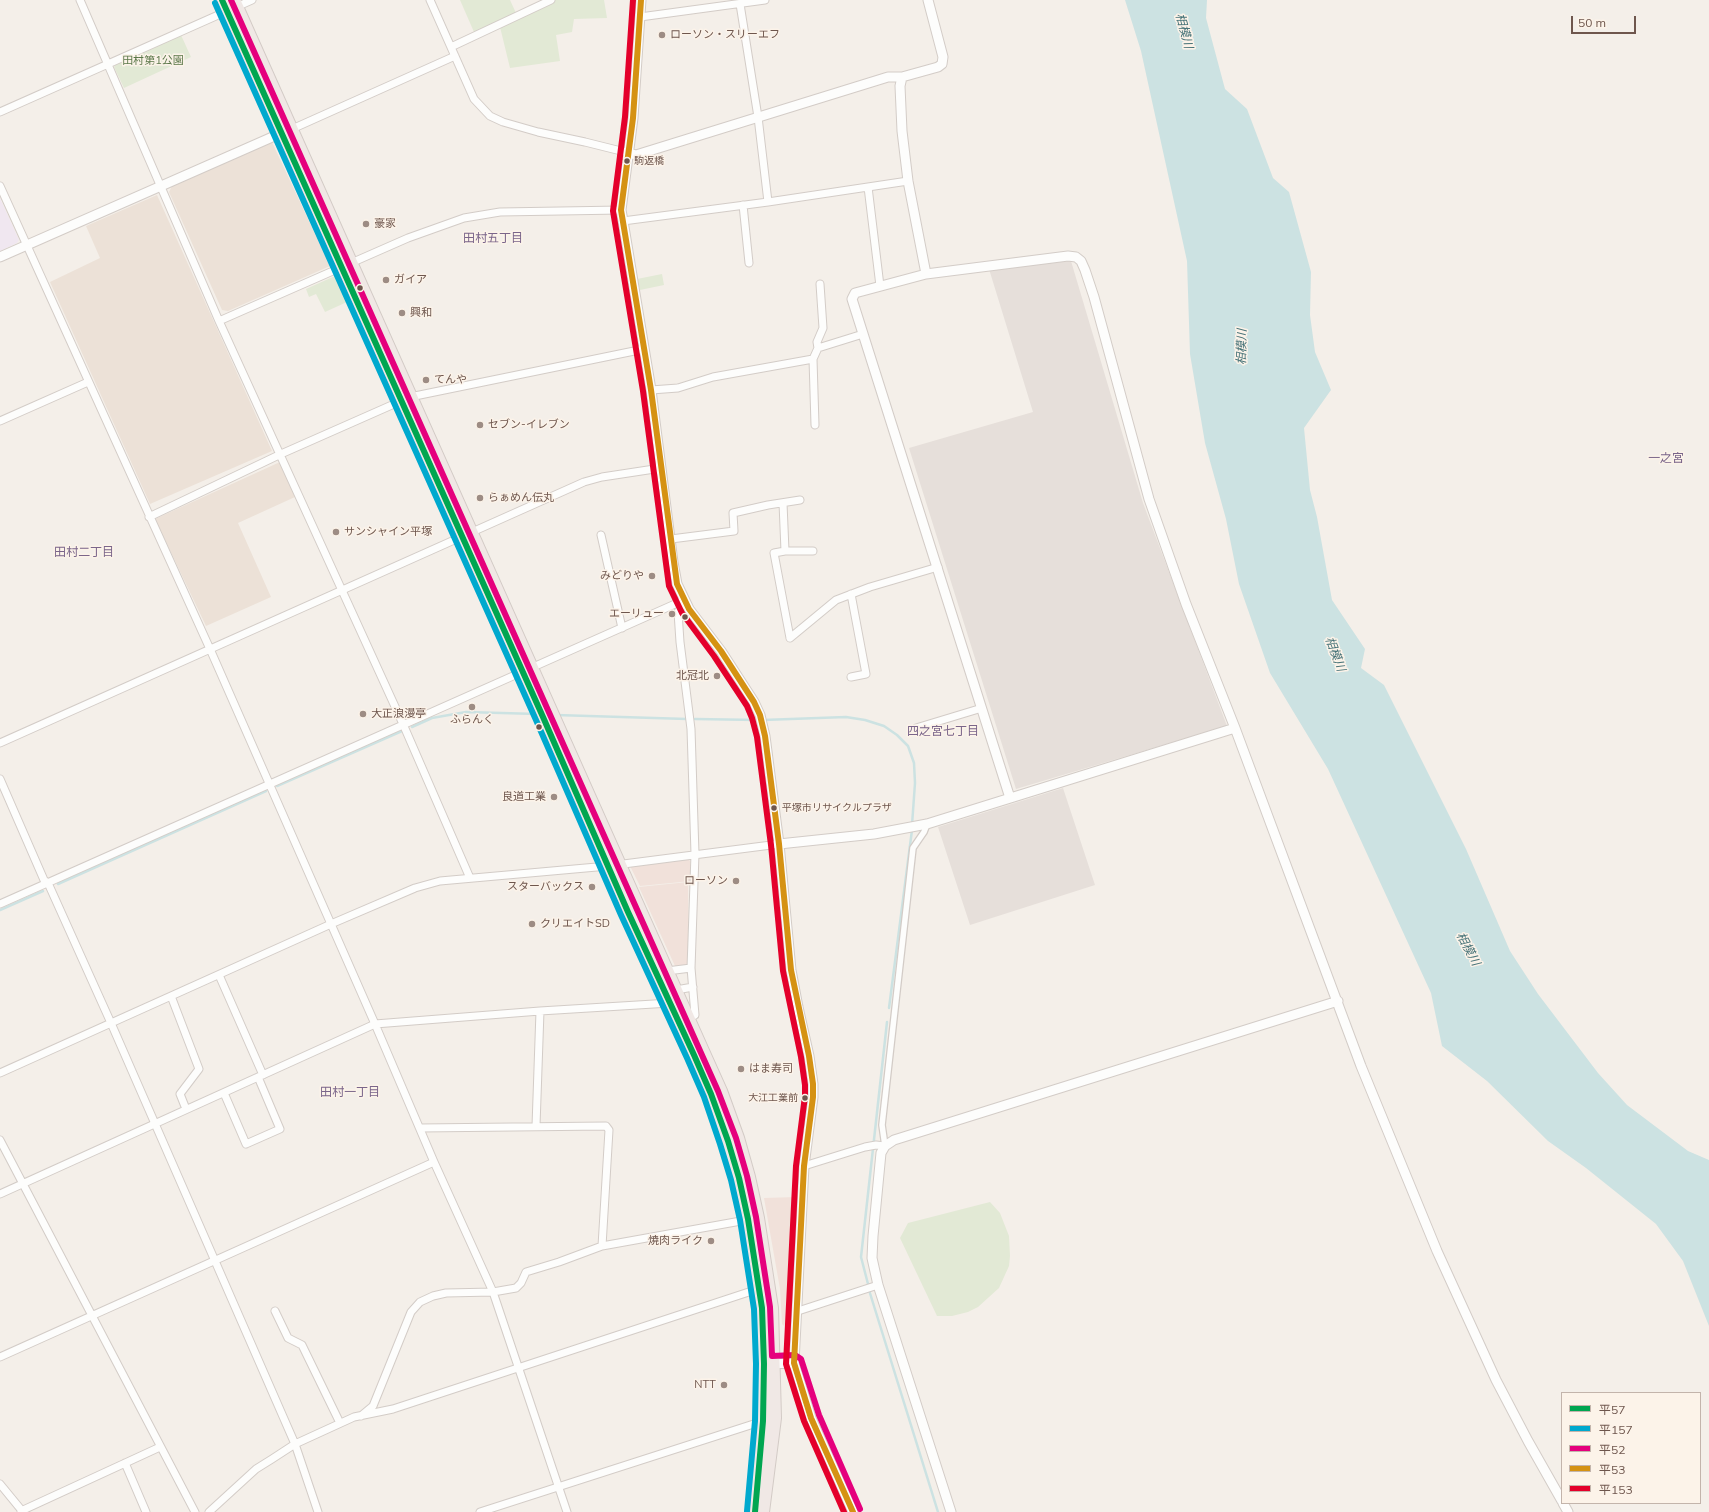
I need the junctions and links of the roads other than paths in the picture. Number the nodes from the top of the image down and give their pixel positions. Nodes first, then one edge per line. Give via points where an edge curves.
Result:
1 (80, 0) edge
2 (222, 0) edge
3 (252, 0) edge
4 (430, 0) edge
5 (551, 0) edge
6 (641, 0) edge
7 (765, 0) edge
8 (928, 0) edge
9 (739, 3) edge
10 (233, 6) edge
11 (640, 17) junction
12 (451, 48) junction
13 (455, 56) junction
14 (109, 64) junction
15 (902, 77) junction
16 (0, 112) edge
17 (758, 117) junction
18 (286, 131) junction
19 (629, 154) junction
20 (908, 181) junction
21 (0, 186) edge
22 (160, 186) junction
23 (868, 187) junction
24 (768, 202) junction
25 (743, 205) junction
26 (621, 210) junction
27 (622, 221) junction
28 (26, 245) junction
29 (0, 257) edge
30 (749, 263) dead end
31 (347, 265) junction
32 (926, 274) junction
33 (820, 284) dead end
34 (880, 286) junction
35 (219, 321) junction
36 (863, 334) junction
37 (818, 348) junction
38 (644, 349) junction
39 (813, 359) junction
40 (88, 382) junction
41 (651, 390) junction
42 (406, 399) junction
43 (0, 421) edge
44 (815, 425) dead end
45 (281, 454) junction
46 (662, 468) junction
47 (800, 500) dead end
48 (783, 503) junction
49 (149, 517) junction
50 (467, 535) junction
51 (601, 535) dead end
52 (671, 539) junction
53 (813, 550) dead end
54 (785, 551) junction
55 (938, 567) junction
56 (343, 591) junction
57 (850, 594) junction
58 (684, 600) junction
59 (622, 628) junction
60 (210, 649) junction
61 (527, 669) junction
62 (851, 677) dead end
63 (982, 708) junction
64 (404, 724) junction
65 (916, 728) dead end
66 (1235, 728) junction
67 (0, 743) edge
68 (0, 779) edge
69 (269, 786) junction
70 (1010, 798) junction
71 (923, 825) junction
72 (779, 844) junction
73 (695, 854) junction
74 (614, 865) junction
75 (470, 878) junction
76 (48, 883) junction
77 (0, 904) edge
78 (331, 924) junction
79 (691, 968) junction
80 (667, 971) junction
81 (219, 975) junction
82 (693, 987) junction
83 (676, 990) junction
84 (171, 996) junction
85 (1338, 1001) junction
86 (670, 1004) junction
87 (540, 1011) junction
88 (689, 1018) junction
89 (111, 1023) junction
90 (375, 1024) junction
91 (0, 1073) edge
92 (261, 1076) junction
93 (224, 1092) junction
94 (186, 1109) junction
95 (154, 1123) junction
96 (536, 1126) junction
97 (420, 1128) junction
98 (0, 1140) edge
99 (880, 1145) junction
100 (434, 1162) junction
101 (804, 1166) junction
102 (24, 1184) junction
103 (0, 1194) edge
104 (753, 1219) junction
105 (602, 1246) junction
106 (215, 1261) junction
107 (878, 1285) junction
108 (764, 1287) junction
109 (493, 1292) junction
110 (275, 1311) dead end
111 (798, 1311) junction
112 (93, 1316) junction
113 (0, 1357) edge
114 (794, 1363) junction
115 (769, 1364) junction
116 (519, 1367) junction
117 (361, 1416) junction
118 (763, 1421) junction
119 (340, 1423) junction
120 (295, 1444) junction
121 (160, 1447) junction
122 (125, 1463) junction
123 (0, 1484) edge
124 (558, 1486) junction
125 (1561, 1500) edge
126 (22, 1511) edge
127 (146, 1512) edge
128 (195, 1512) edge
129 (209, 1512) edge
130 (318, 1512) edge
131 (480, 1512) edge
132 (567, 1512) edge
133 (754, 1512) edge
134 (763, 1512) edge
135 (852, 1512) edge
136 (951, 1512) edge

1 - 14 street
2 - 10 highway
3 - 10 street
4 - 12 street
5 - 12 street
6 - 11 street
7 - 9 street
8 - 15 street via 943,57 942,64
9 - 11 street
9 - 17 street
10 - 14 street
10 - 18 highway
11 - 19 street
12 - 13 street
13 - 18 street
13 - 19 street via 474,99 490,116 531,130
14 - 16 street
14 - 22 street
15 - 17 street via 888,76
15 - 20 street via 902,131
17 - 19 street
17 - 24 street
18 - 22 street
18 - 31 highway
19 - 26 street
20 - 23 street
20 - 32 street
21 - 28 street
22 - 28 street
22 - 35 street
23 - 24 street
23 - 34 street
24 - 25 street
25 - 27 street
25 - 30 street
26 - 27 street
26 - 31 street via 500,212 464,218 408,238
27 - 38 street
28 - 29 street
28 - 40 street
31 - 35 street
31 - 42 highway
32 - 34 street
32 - 66 street via 1068,256 1076,256 1081,261 1094,297 1149,499 1186,604
33 - 37 street via 823,328 817,342
34 - 36 street via 855,293 852,299
35 - 45 street
36 - 37 street
36 - 55 street
37 - 39 street
38 - 41 street
38 - 42 street
39 - 41 street via 713,377 678,388
39 - 44 street
40 - 43 street
40 - 49 street
41 - 46 street
42 - 45 street
42 - 50 highway
45 - 49 street
45 - 56 street
46 - 50 street via 584,482
46 - 52 street
47 - 48 street
48 - 52 street via 733,513 734,531
48 - 54 street
49 - 60 street
50 - 56 street
50 - 61 highway
51 - 59 street
52 - 58 street via 675,572
53 - 54 street
54 - 57 street via 774,553 790,638 836,600
55 - 57 street
55 - 63 street
56 - 60 street
56 - 64 street
57 - 62 street via 866,674
58 - 59 street
58 - 72 street via 740,678 760,714
58 - 73 street via 678,612 691,728
59 - 61 street
60 - 67 street
60 - 69 street
61 - 64 street
61 - 74 highway
63 - 65 street
63 - 70 street
64 - 69 street
64 - 75 street
66 - 70 street
66 - 85 street
68 - 76 street via 44,880
69 - 76 street
69 - 78 street
70 - 71 street
71 - 72 street via 874,834
71 - 99 street via 924,832 913,848
72 - 73 street
72 - 101 street via 791,970 812,1072 813,1096
73 - 74 street
73 - 79 street
74 - 75 street
74 - 80 highway
74 - 86 highway
75 - 78 street via 440,881 415,888
76 - 77 street
76 - 89 street
78 - 81 street
78 - 90 street
79 - 80 street
79 - 82 street
80 - 83 highway
81 - 84 street
81 - 92 street
82 - 83 street
82 - 88 street via 696,1015
83 - 88 highway
84 - 89 street
84 - 94 street via 200,1069 180,1094
85 - 99 street
85 - 125 street via 1361,1066 1437,1251 1496,1380
86 - 87 street
86 - 104 highway via 711,1094
87 - 90 street
87 - 96 street
88 - 104 highway via 721,1091 738,1138 749,1177
89 - 91 street
89 - 95 street
90 - 92 street
90 - 97 street
92 - 93 street
92 - 93 street via 280,1129 246,1144
93 - 94 street
94 - 95 street
95 - 102 street
95 - 106 street
96 - 97 street
96 - 105 street via 606,1126 609,1130
97 - 100 street
98 - 102 street
99 - 101 street via 865,1147
99 - 107 street via 872,1236 872,1258
100 - 106 street
100 - 109 street
101 - 111 street
102 - 103 street
102 - 112 street
104 - 105 street
104 - 108 highway
105 - 109 street via 526,1272 516,1288
106 - 112 street
106 - 120 street
107 - 111 street
107 - 136 street
108 - 115 highway via 772,1308
108 - 116 street
109 - 116 street
109 - 117 street via 446,1293 420,1302 411,1312 373,1406
110 - 119 street via 288,1338 302,1345
111 - 114 street
112 - 113 street
112 - 121 street
114 - 115 street
114 - 135 street via 811,1418
115 - 118 highway
115 - 134 highway via 775,1418
116 - 117 street via 393,1409
116 - 124 street
117 - 119 street
118 - 124 street
118 - 133 highway
119 - 120 street
120 - 129 street via 256,1470
120 - 130 street
121 - 122 street
121 - 128 street
122 - 126 street
122 - 127 street
123 - 126 street
124 - 131 street
124 - 132 street

